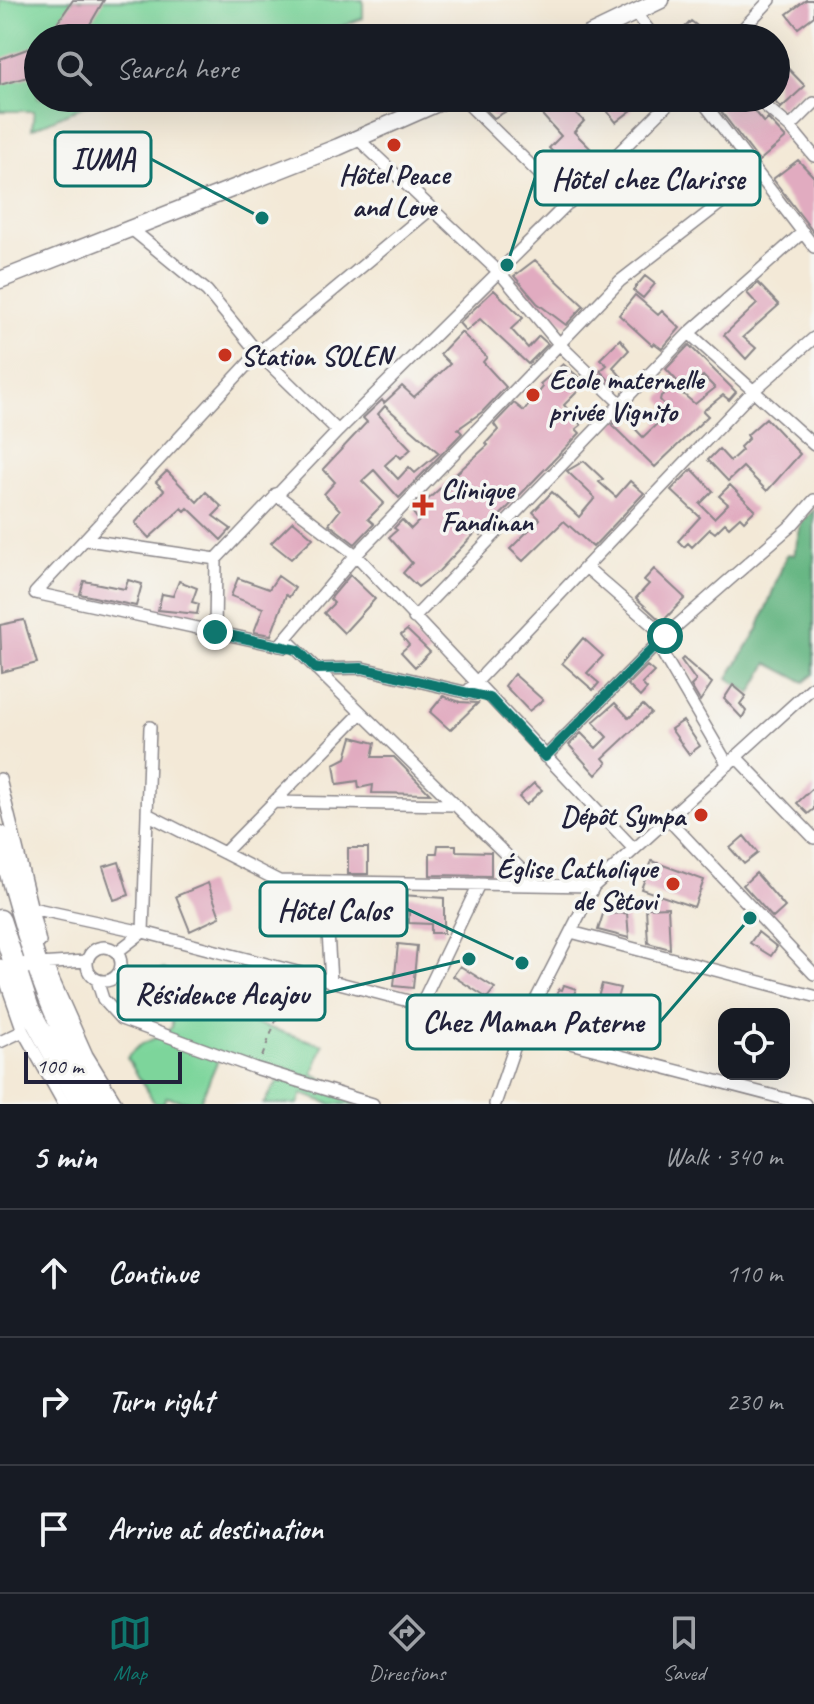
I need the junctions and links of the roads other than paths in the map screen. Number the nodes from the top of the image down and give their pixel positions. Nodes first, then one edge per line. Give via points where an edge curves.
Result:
1 (661, 0) edge
2 (770, 0) edge
3 (636, 14) junction
4 (614, 24) edge
5 (644, 24) edge
6 (747, 24) edge
7 (814, 103) edge
8 (416, 112) edge
9 (476, 112) edge
10 (660, 112) edge
11 (710, 112) edge
12 (772, 112) edge
13 (790, 127) junction
14 (356, 137) junction
15 (814, 156) edge
16 (757, 175) junction
17 (569, 203) junction
18 (431, 209) junction
19 (129, 227) junction
20 (803, 232) junction
21 (814, 247) edge
22 (501, 274) junction
23 (0, 280) edge
24 (689, 333) junction
25 (814, 338) edge
26 (560, 345) junction
27 (258, 353) junction
28 (753, 391) junction
29 (621, 404) junction
30 (338, 431) junction
31 (814, 445) edge
32 (276, 494) junction
33 (814, 500) edge
34 (87, 540) junction
35 (356, 555) junction
36 (216, 559) junction
37 (587, 568) junction
38 (414, 618) junction
39 (215, 632) junction
40 (661, 640) junction
41 (282, 642) junction
42 (316, 669) junction
43 (475, 682) junction
44 (812, 691) edge
45 (466, 693) junction
46 (490, 698) junction
47 (361, 713) junction
48 (150, 727) dead end
49 (545, 757) junction
50 (732, 761) junction
51 (0, 779) edge
52 (274, 802) junction
53 (455, 805) junction
54 (147, 814) junction
55 (668, 819) junction
56 (0, 836) edge
57 (814, 838) edge
58 (634, 849) junction
59 (224, 853) junction
60 (325, 882) junction
61 (479, 884) junction
62 (537, 885) junction
63 (594, 886) junction
64 (24, 906) junction
65 (0, 920) edge
66 (143, 932) junction
67 (571, 932) junction
68 (117, 952) junction
69 (86, 961) junction
70 (16, 967) edge
71 (814, 974) edge
72 (97, 980) junction
73 (331, 982) junction
74 (814, 996) edge
75 (421, 1005) junction
76 (23, 1031) junction
77 (520, 1031) junction
78 (0, 1042) edge
79 (64, 1104) edge
80 (81, 1104) edge
81 (103, 1104) edge
82 (117, 1104) edge
83 (373, 1104) edge
84 (495, 1104) edge
85 (805, 1104) edge

1 - 3 main road
2 - 6 street
3 - 4 main road
3 - 5 street
7 - 13 street
8 - 14 main road
9 - 17 street
10 - 17 street
11 - 16 street
12 - 13 street
13 - 15 street
14 - 18 street
14 - 19 main road
16 - 20 street
16 - 26 street via 620,281
17 - 22 street
18 - 22 street
18 - 27 street
19 - 23 main road
19 - 27 street via 207,291
20 - 21 street
20 - 24 street
22 - 26 street
22 - 30 street
24 - 28 street
24 - 29 street
25 - 28 street
26 - 29 street
26 - 35 street
27 - 30 street
27 - 34 street
28 - 31 street
28 - 37 street
29 - 38 street
30 - 32 street
32 - 35 street
32 - 36 street
33 - 40 street
34 - 36 street
34 - 39 street via 35,593
35 - 38 street
35 - 41 street
36 - 39 street
37 - 40 street
37 - 43 street
38 - 43 street
39 - 41 street
40 - 49 street
40 - 50 street
41 - 42 street
42 - 45 street via 362,668
42 - 47 street
43 - 45 street
43 - 46 street
44 - 50 street
45 - 46 street
46 - 49 street
47 - 52 street
47 - 53 street
48 - 54 street
49 - 58 street
50 - 55 street
50 - 57 street
51 - 64 street
52 - 53 street
52 - 59 street
53 - 62 street
54 - 59 street
54 - 66 street
55 - 58 street
55 - 71 street
56 - 64 highway
58 - 63 street
59 - 60 street via 279,881
60 - 61 street
60 - 73 street
61 - 62 street
61 - 75 street
62 - 63 street
63 - 67 street
64 - 66 street
64 - 70 highway
65 - 70 highway
66 - 68 street
66 - 73 street
67 - 74 street
67 - 77 street
68 - 69 street via 95,948
68 - 72 street via 118,974
69 - 70 street
69 - 72 street
70 - 76 street
70 - 80 highway via 41,1034
70 - 81 highway
70 - 82 street via 72,1026
72 - 83 street via 103,999 121,1019
73 - 75 street
75 - 77 street
76 - 78 street
76 - 79 street
77 - 84 street
77 - 85 street

